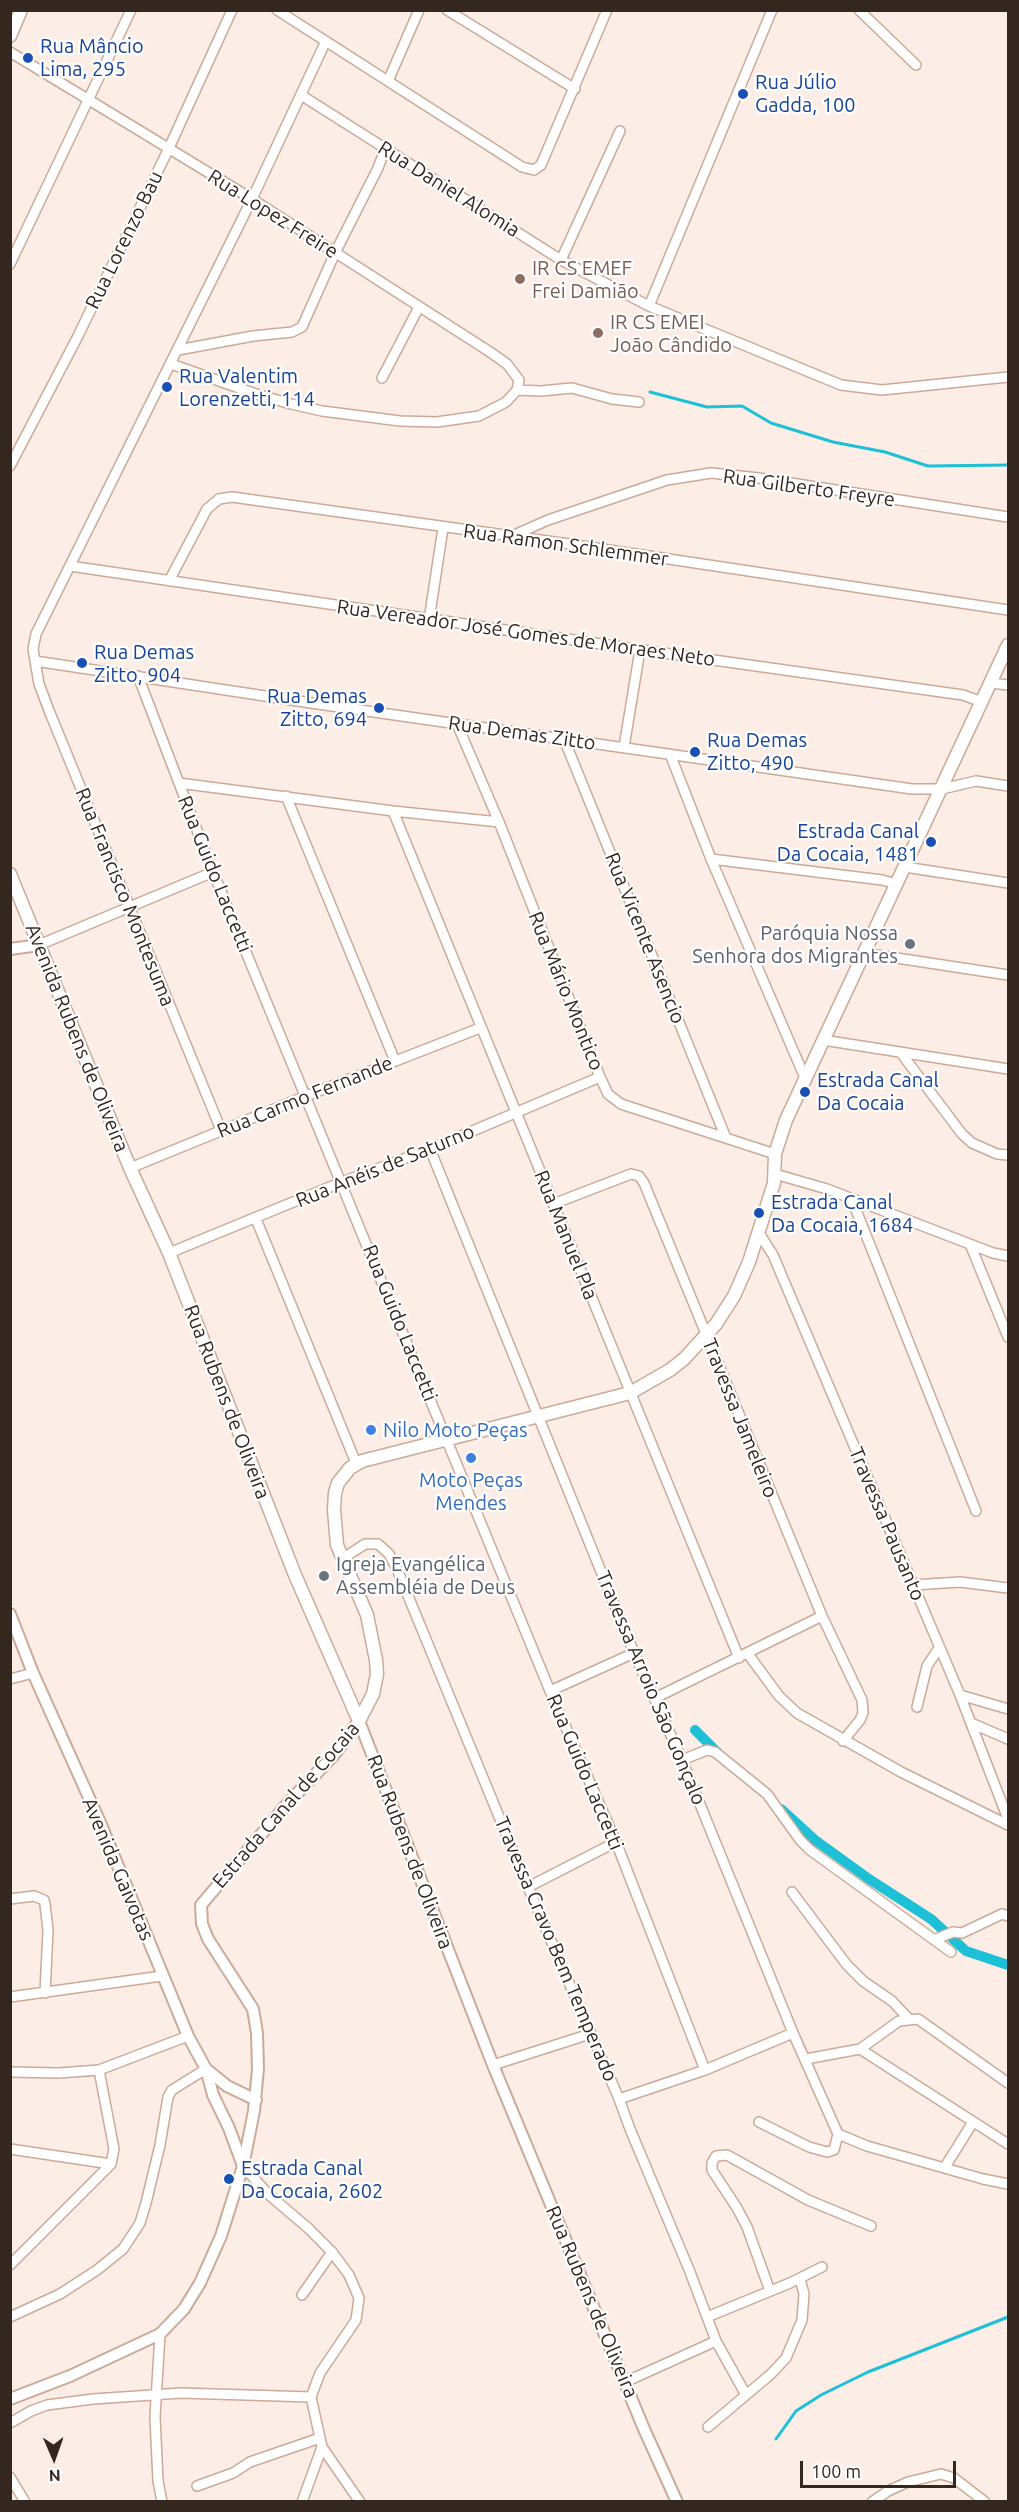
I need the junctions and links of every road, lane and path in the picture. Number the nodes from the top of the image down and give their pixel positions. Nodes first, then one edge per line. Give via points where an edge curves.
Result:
1 (21, 10) edge
2 (131, 10) edge
3 (232, 10) edge
4 (277, 10) edge
5 (419, 10) edge
6 (447, 10) edge
7 (607, 10) edge
8 (772, 10) edge
9 (859, 10) edge
10 (10, 36) edge
11 (325, 43) junction
12 (10, 52) edge
13 (916, 65) dead end
14 (388, 81) junction
15 (574, 89) junction
16 (301, 95) junction
17 (88, 99) junction
18 (620, 131) dead end
19 (169, 148) junction
20 (385, 149) junction
21 (252, 200) junction
22 (335, 253) junction
23 (561, 260) junction
24 (10, 264) edge
25 (649, 306) junction
26 (419, 307) junction
27 (178, 350) junction
28 (171, 364) junction
29 (1008, 377) edge
30 (381, 378) dead end
31 (517, 390) junction
32 (639, 402) dead end
33 (10, 466) edge
34 (1008, 517) edge
35 (443, 528) junction
36 (512, 536) junction
37 (70, 566) junction
38 (169, 581) junction
39 (1008, 610) edge
40 (429, 620) junction
41 (1008, 645) edge
42 (640, 650) junction
43 (34, 661) junction
44 (138, 676) junction
45 (991, 683) junction
46 (1008, 685) edge
47 (982, 702) junction
48 (457, 724) junction
49 (564, 739) junction
50 (624, 747) junction
51 (670, 754) junction
52 (180, 783) junction
53 (1008, 786) edge
54 (942, 789) junction
55 (286, 796) junction
56 (393, 811) junction
57 (499, 822) junction
58 (711, 859) junction
59 (905, 867) junction
60 (213, 872) junction
61 (10, 874) edge
62 (1008, 883) edge
63 (897, 884) junction
64 (128, 906) junction
65 (39, 945) junction
66 (10, 949) edge
67 (864, 953) junction
68 (1008, 975) edge
69 (480, 1028) junction
70 (823, 1040) junction
71 (901, 1053) junction
72 (395, 1061) junction
73 (1008, 1069) edge
74 (600, 1077) junction
75 (805, 1078) junction
76 (306, 1096) junction
77 (516, 1111) junction
78 (221, 1130) junction
79 (726, 1138) junction
80 (430, 1149) junction
81 (775, 1154) junction
82 (1008, 1155) edge
83 (130, 1168) junction
84 (775, 1174) junction
85 (342, 1182) junction
86 (852, 1200) junction
87 (553, 1204) junction
88 (256, 1219) junction
89 (759, 1233) junction
90 (970, 1244) junction
91 (169, 1253) junction
92 (1008, 1256) edge
93 (706, 1334) junction
94 (1008, 1337) edge
95 (630, 1393) junction
96 (538, 1416) junction
97 (447, 1439) junction
98 (356, 1463) junction
99 (976, 1511) dead end
100 (342, 1559) junction
101 (913, 1586) junction
102 (1008, 1588) edge
103 (10, 1614) edge
104 (822, 1616) junction
105 (939, 1648) junction
106 (634, 1653) junction
107 (744, 1656) junction
108 (33, 1673) junction
109 (10, 1679) edge
110 (550, 1691) junction
111 (960, 1695) junction
112 (655, 1698) junction
113 (917, 1707) dead end
114 (1008, 1709) edge
115 (358, 1721) junction
116 (971, 1723) junction
117 (1008, 1739) edge
118 (843, 1741) junction
119 (682, 1760) junction
120 (1008, 1819) edge
121 (1008, 1825) edge
122 (616, 1842) junction
123 (528, 1887) junction
124 (792, 1892) dead end
125 (10, 1899) edge
126 (1008, 1916) edge
127 (937, 1939) junction
128 (951, 1952) dead end
129 (162, 1976) junction
130 (45, 1993) junction
131 (10, 1997) edge
132 (909, 2019) junction
133 (793, 2033) junction
134 (590, 2034) junction
135 (188, 2036) junction
136 (860, 2049) junction
137 (806, 2059) junction
138 (493, 2065) junction
139 (206, 2068) junction
140 (99, 2070) junction
141 (705, 2070) junction
142 (10, 2072) edge
143 (1008, 2084) edge
144 (619, 2099) junction
145 (256, 2100) junction
146 (759, 2122) dead end
147 (973, 2122) junction
148 (838, 2134) junction
149 (1008, 2144) edge
150 (10, 2149) edge
151 (111, 2164) junction
152 (243, 2166) junction
153 (945, 2167) junction
154 (1008, 2184) edge
155 (871, 2226) dead end
156 (332, 2252) junction
157 (11, 2263) edge
158 (822, 2267) dead end
159 (800, 2279) junction
160 (771, 2291) junction
161 (303, 2295) dead end
162 (10, 2317) edge
163 (707, 2317) junction
164 (160, 2334) junction
165 (716, 2341) junction
166 (626, 2382) junction
167 (156, 2394) junction
168 (746, 2395) junction
169 (311, 2397) junction
170 (10, 2399) edge
171 (10, 2423) edge
172 (708, 2427) dead end
173 (321, 2443) junction
174 (10, 2477) edge
175 (197, 2486) dead end
176 (25, 2502) edge
177 (162, 2502) edge
178 (302, 2502) edge
179 (360, 2502) edge
180 (677, 2502) edge
181 (872, 2502) edge
182 (985, 2502) edge

1 - 10 main road
2 - 17 street
3 - 19 street, Rua Lorenzo Bau
4 - 11 street
5 - 14 street
6 - 15 street
7 - 15 street
8 - 25 street
9 - 13 street
11 - 14 street
11 - 16 street
12 - 17 street, Rua Lopez Freire
14 - 15 street via 526,169 534,170 541,165
16 - 20 street, Rua Daniel Alomia
16 - 21 street
17 - 19 street, Rua Lopez Freire
17 - 24 street
18 - 23 street
19 - 21 street, Rua Lopez Freire
19 - 33 street, Rua Lorenzo Bau
20 - 22 street
20 - 23 street, Rua Daniel Alomia
21 - 22 street, Rua Lopez Freire
21 - 27 street
22 - 26 street, Rua Lopez Freire
22 - 27 street via 305,321 297,330
23 - 25 street, Rua Daniel Alomia
25 - 29 street, Rua Daniel Alomia via 851,387 882,390
26 - 30 street
26 - 31 street, Rua Lopez Freire via 507,364 519,380
27 - 28 street
28 - 31 street via 291,404 400,421 447,422 479,416 506,402
28 - 37 street
31 - 32 street via 568,387
34 - 36 street, Rua Gilberto Freyre via 711,473 658,483
35 - 36 street, Rua Ramon Schlemmer
35 - 38 street, Rua Ramon Schlemmer via 226,498 207,509
35 - 40 street
36 - 39 street, Rua Ramon Schlemmer
37 - 38 street, Rua Vereador José Gomes de Moraes Neto
37 - 43 street via 36,634
38 - 40 street, Rua Vereador José Gomes de Moraes Neto
40 - 42 street, Rua Vereador José Gomes de Moraes Neto
41 - 45 main road
42 - 47 street, Rua Vereador José Gomes de Moraes Neto via 963,695
42 - 50 street
43 - 44 street, Rua Demas Zitto
43 - 64 street, Rua Francisco Montesuma via 50,713
44 - 48 street, Rua Demas Zitto
44 - 52 street, Rua Guido Laccetti
45 - 46 street
45 - 47 main road
47 - 54 main road
48 - 49 street, Rua Demas Zitto
48 - 57 street, Rua Mário Montico
49 - 50 street, Rua Demas Zitto
49 - 79 street, Rua Vicente Asencio
50 - 51 street, Rua Demas Zitto
51 - 54 street, Rua Demas Zitto via 912,789
51 - 58 street
52 - 55 street
52 - 60 street, Rua Guido Laccetti
53 - 54 street, Rua Demas Zitto via 976,781
54 - 59 main road
55 - 56 street
55 - 72 street
56 - 57 street
56 - 69 street, Rua Manuel Pla
57 - 74 street, Rua Mário Montico
58 - 63 street
58 - 75 street
59 - 62 street
59 - 63 main road
60 - 64 street
60 - 76 street, Rua Guido Laccetti
61 - 65 main road, Avenida Rubens de Oliveira
63 - 67 main road
64 - 65 street
64 - 78 street, Rua Francisco Montesuma
65 - 66 street
65 - 83 main road, Avenida Rubens de Oliveira
67 - 68 street
67 - 70 main road
69 - 72 street, Rua Carmo Fernande
69 - 77 street, Rua Manuel Pla
70 - 71 street
70 - 75 main road
71 - 73 street
71 - 82 street via 962,1134 972,1143
72 - 76 street, Rua Carmo Fernande
74 - 77 street, Rua Anéis de Saturno
74 - 79 street, Rua Mário Montico via 609,1094 621,1104
75 - 81 main road
76 - 78 street, Rua Carmo Fernande
76 - 85 street, Rua Guido Laccetti
77 - 80 street, Rua Anéis de Saturno
77 - 87 street, Rua Manuel Pla
78 - 83 street, Rua Carmo Fernande
79 - 81 street, Rua Mário Montico
80 - 85 street, Rua Anéis de Saturno
80 - 96 street, Travessa Arroio São Gonçalo
81 - 84 main road
83 - 91 main road, Rua Rubens de Oliveira
84 - 86 street
84 - 89 main road
85 - 88 street, Rua Anéis de Saturno
85 - 97 street, Rua Guido Laccetti
86 - 90 street
86 - 99 street
87 - 93 street, Travessa Jameleiro via 631,1174 639,1176
87 - 95 street, Rua Manuel Pla
88 - 91 street, Rua Anéis de Saturno
88 - 98 street
89 - 93 main road via 734,1296
89 - 101 street, Travessa Pausanto via 773,1255
90 - 92 street
90 - 94 street
91 - 115 main road, Rua Rubens de Oliveira via 295,1575
93 - 95 main road via 670,1370
93 - 104 street, Travessa Jameleiro
95 - 96 main road
95 - 107 street, Rua Manuel Pla
96 - 97 main road
96 - 106 street, Travessa Arroio São Gonçalo
97 - 98 main road
97 - 110 street, Rua Guido Laccetti
98 - 100 main road, Estrada Canal de Cocaia via 343,1476 335,1493 336,1537
100 - 115 main road, Estrada Canal de Cocaia via 367,1615 376,1660 373,1694
100 - 123 street, Travessa Cravo Bem Temperado via 371,1543 389,1554
101 - 102 street via 960,1582
101 - 105 street, Travessa Pausanto
103 - 108 street, Avenida Gaivotas
104 - 107 street
104 - 118 street, Travessa Jameleiro via 862,1700 860,1720
105 - 111 street, Travessa Pausanto
105 - 113 street via 927,1666
106 - 110 street
106 - 112 street, Travessa Arroio São Gonçalo
107 - 112 street
107 - 118 street, Rua Manuel Pla via 788,1706
108 - 109 street
108 - 129 street, Avenida Gaivotas via 99,1820
110 - 122 street, Rua Guido Laccetti
111 - 114 street
111 - 116 street, Travessa Pausanto
112 - 119 street, Travessa Arroio São Gonçalo
115 - 138 street, Rua Rubens de Oliveira
115 - 145 street, Estrada Canal de Cocaia via 333,1756 201,1905 208,1940 254,2015 258,2051
116 - 117 street
116 - 120 street, Travessa Pausanto
118 - 121 street, Rua Manuel Pla
119 - 127 street via 707,1750 715,1752 767,1794 810,1850
119 - 133 street, Travessa Arroio São Gonçalo
122 - 123 street
122 - 141 street, Rua Guido Laccetti
123 - 134 street, Travessa Cravo Bem Temperado
124 - 132 street via 847,1965
125 - 130 street via 34,1896 44,1900 48,1930
126 - 127 street via 1002,1914 962,1933
127 - 128 street
129 - 130 street
129 - 135 street, Avenida Gaivotas
130 - 131 street
132 - 136 street via 894,2024
132 - 143 street via 928,2025
133 - 137 street, Travessa Arroio São Gonçalo
133 - 141 street
134 - 138 street
134 - 144 street, Travessa Cravo Bem Temperado
135 - 139 street, Avenida Gaivotas
135 - 140 street
136 - 137 street
136 - 147 street
137 - 148 street, Travessa Arroio São Gonçalo
138 - 166 street, Rua Rubens de Oliveira
139 - 145 street, Avenida Gaivotas via 227,2086
139 - 152 street
139 - 162 street via 172,2090 168,2097 146,2203 140,2223 123,2249 60,2294
140 - 142 street
140 - 151 street via 114,2149
141 - 144 street
144 - 163 street, Travessa Cravo Bem Temperado
145 - 152 street, Estrada Canal de Cocaia
146 - 148 street via 827,2152 834,2152
147 - 149 street
147 - 153 street
148 - 153 street
150 - 151 street
151 - 157 street
152 - 156 street
152 - 164 street, Estrada Canal de Cocaia via 200,2283 184,2309
153 - 154 street
155 - 160 street via 808,2200 727,2155 716,2156 712,2170 738,2208
156 - 161 street
156 - 169 street via 354,2285 359,2298 358,2312 320,2373
158 - 159 street
159 - 160 street
159 - 168 street via 803,2311 795,2342 780,2366
160 - 163 street
163 - 165 street, Travessa Cravo Bem Temperado
164 - 167 street
164 - 170 street
165 - 166 street
165 - 168 street, Travessa Cravo Bem Temperado
166 - 180 street, Rua Rubens de Oliveira
167 - 169 street
167 - 171 street via 47,2405
167 - 177 street
168 - 172 street
169 - 173 street
173 - 175 street via 250,2462 233,2473
173 - 178 street
173 - 179 street
174 - 176 street
181 - 182 street via 908,2482 941,2474 954,2478

